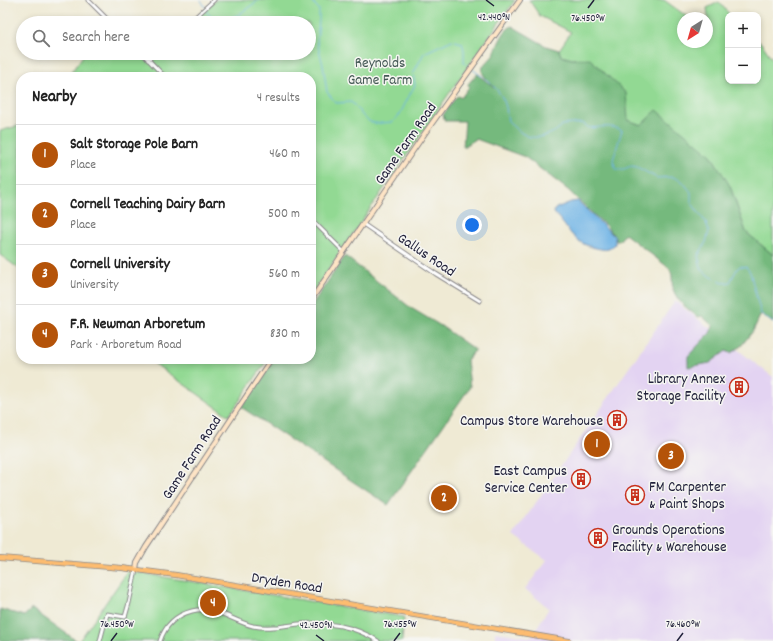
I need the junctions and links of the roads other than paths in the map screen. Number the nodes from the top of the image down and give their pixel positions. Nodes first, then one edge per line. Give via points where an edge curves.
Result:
1 (88, 0) edge
2 (214, 0) edge
3 (520, 0) edge
4 (104, 16) edge
5 (197, 16) edge
6 (148, 60) edge
7 (160, 72) edge
8 (316, 224) edge
9 (363, 224) junction
10 (344, 252) junction
11 (316, 293) edge
12 (480, 301) dead end
13 (268, 364) edge
14 (0, 558) edge
15 (136, 570) junction
16 (100, 641) edge
17 (160, 641) edge
18 (378, 641) edge
19 (569, 641) edge

1 - 4 street
2 - 5 street
3 - 9 street, Game Farm Road
6 - 7 street
8 - 10 street
9 - 10 street, Game Farm Road
9 - 12 street, Gallus Road
10 - 11 street, Game Farm Road
13 - 15 street, Game Farm Road via 146,547
14 - 15 main road, Dryden Road
15 - 16 street via 125,617 107,614
15 - 19 main road, Dryden Road
17 - 18 street via 165,630 175,619 187,612 202,609 216,611 238,621 271,628 315,623 340,626 364,633

